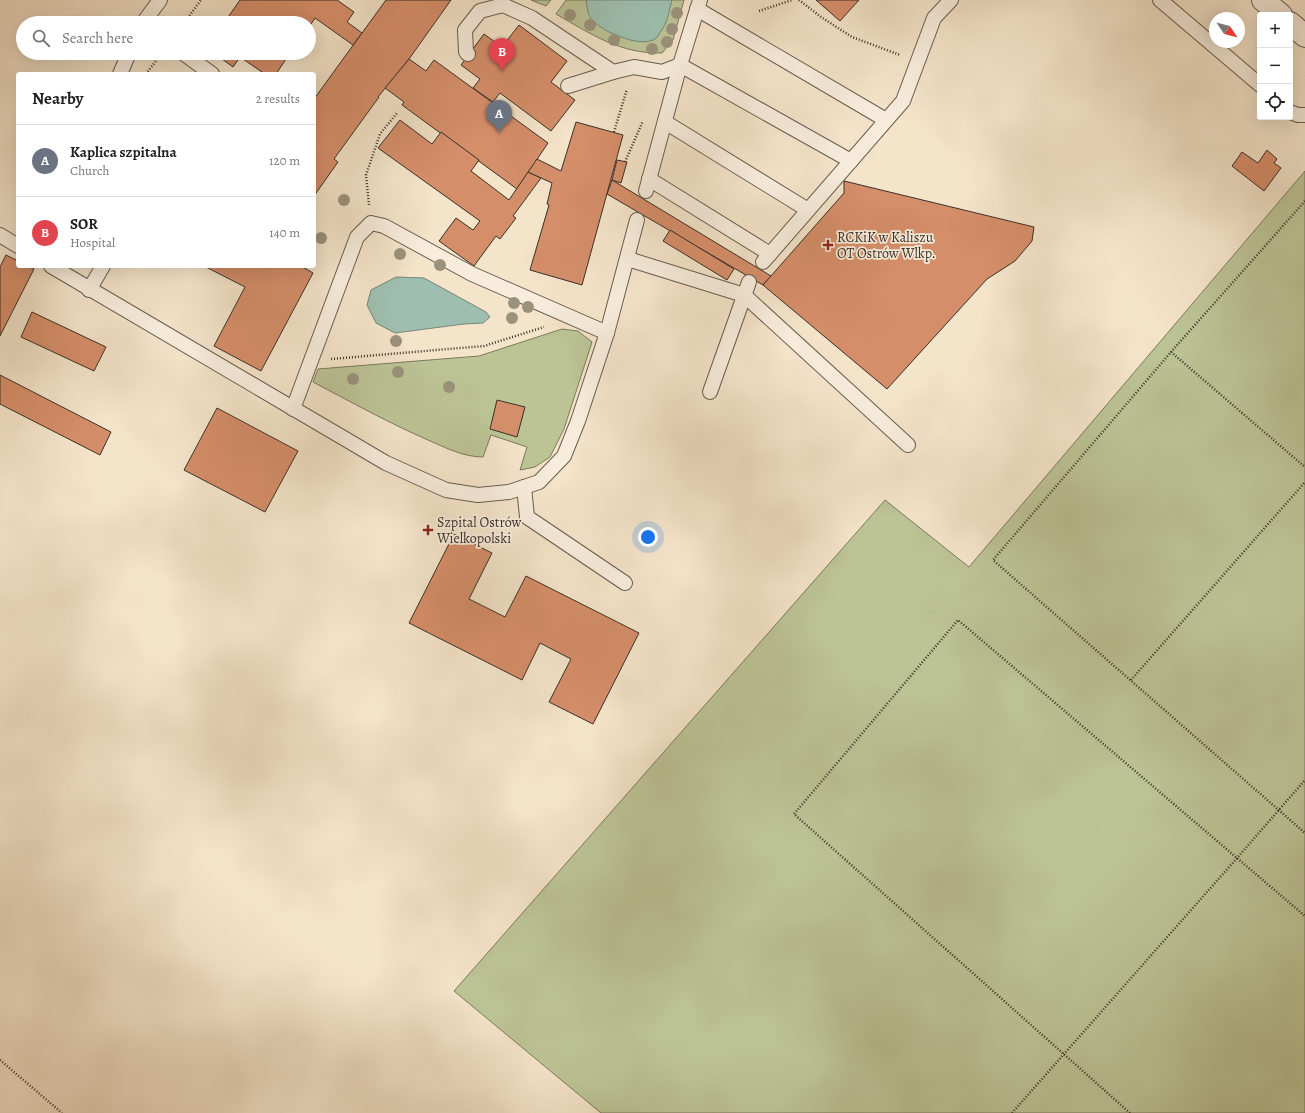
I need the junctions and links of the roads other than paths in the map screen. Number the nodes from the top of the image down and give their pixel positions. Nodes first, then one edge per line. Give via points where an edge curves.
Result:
1 (160, 0) edge
2 (951, 0) edge
3 (1160, 0) edge
4 (1264, 0) edge
5 (698, 5) edge
6 (1278, 12) edge
7 (148, 16) edge
8 (1293, 26) edge
9 (1305, 36) edge
10 (468, 54) dead end
11 (126, 60) edge
12 (193, 60) edge
13 (680, 65) junction
14 (121, 72) edge
15 (209, 72) edge
16 (613, 72) junction
17 (1259, 84) edge
18 (568, 86) dead end
19 (1293, 113) edge
20 (1305, 115) edge
21 (886, 120) junction
22 (664, 122) junction
23 (851, 161) junction
24 (808, 210) junction
25 (637, 220) dead end
26 (0, 234) edge
27 (16, 245) edge
28 (628, 259) junction
29 (54, 268) edge
30 (101, 268) edge
31 (746, 288) junction
32 (89, 290) junction
33 (607, 333) junction
34 (710, 392) dead end
35 (293, 409) junction
36 (908, 445) dead end
37 (524, 487) junction
38 (625, 583) dead end

1 - 7 lane
2 - 21 lane via 934,18 903,101
3 - 17 lane
4 - 6 street
5 - 13 lane
5 - 21 lane
8 - 9 street
10 - 16 lane via 465,30 480,11 504,5 532,18
11 - 14 lane
12 - 15 lane
13 - 16 lane via 662,72 634,67
13 - 22 lane
13 - 23 lane
16 - 18 lane
19 - 20 lane
21 - 23 lane
22 - 24 lane
22 - 24 lane via 648,185 767,258
23 - 24 lane
25 - 28 lane
26 - 27 lane
28 - 31 lane
28 - 33 lane
29 - 32 lane
30 - 32 lane
31 - 34 lane
31 - 36 lane
32 - 35 lane
33 - 35 lane via 472,274 384,226 371,223 357,237
33 - 37 lane via 564,456 539,482
35 - 37 lane via 386,463 446,490 478,495 508,492
37 - 38 lane via 528,517

